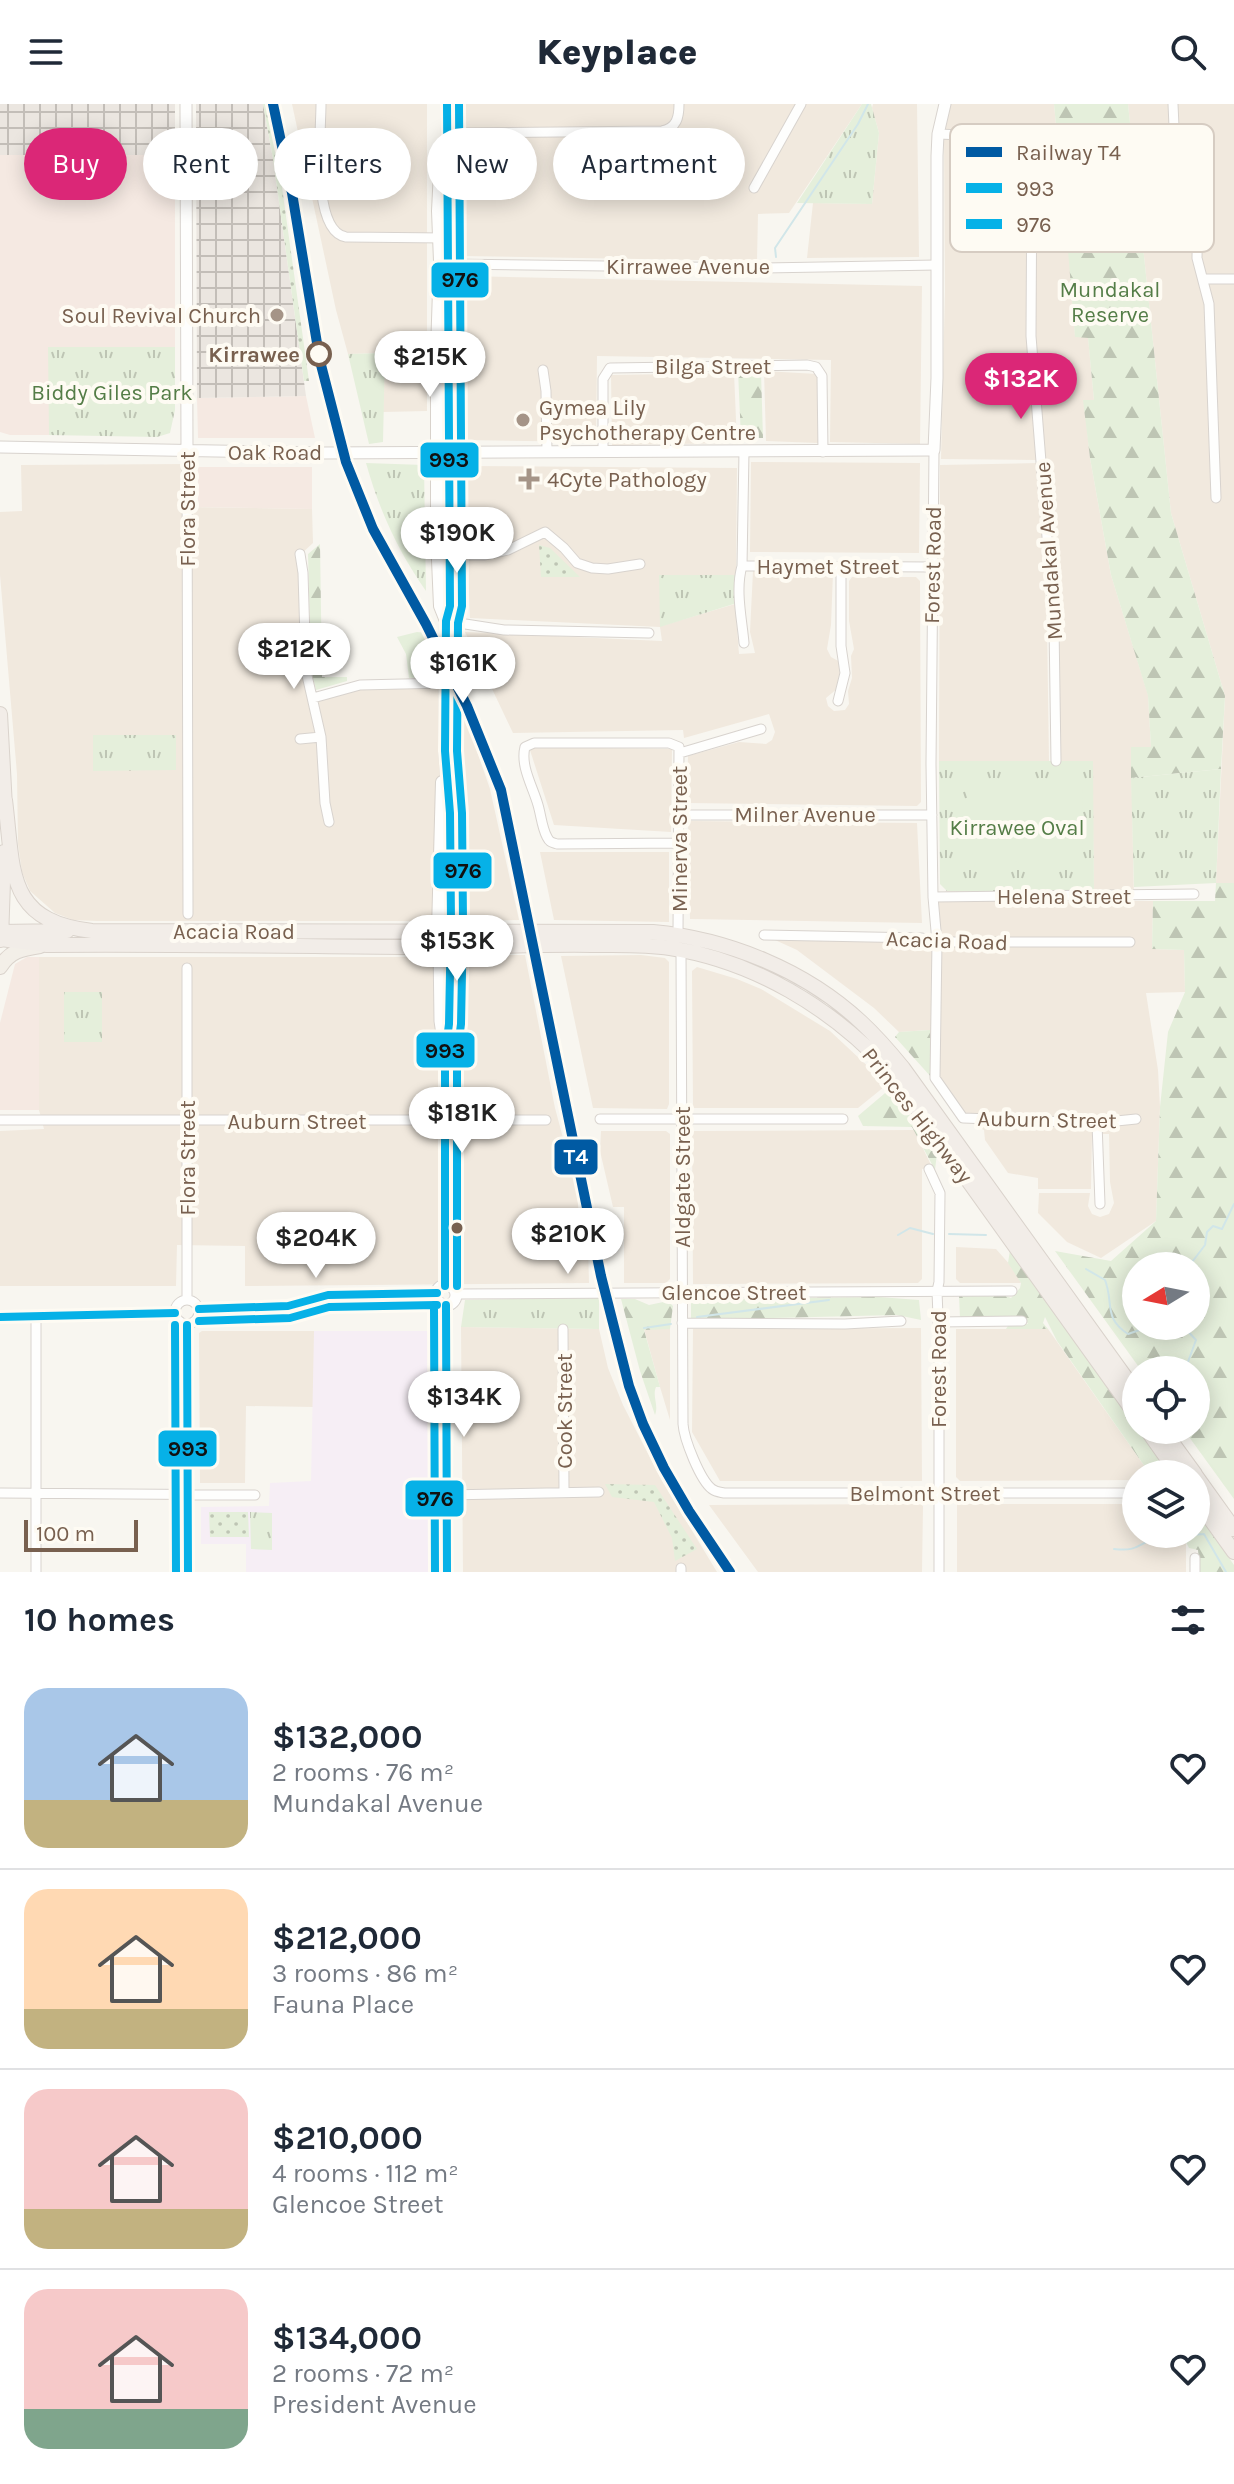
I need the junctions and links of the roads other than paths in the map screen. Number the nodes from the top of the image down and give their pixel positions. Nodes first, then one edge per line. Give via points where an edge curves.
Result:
1 (186, 104) edge
2 (321, 104) edge
3 (439, 104) edge
4 (447, 104) edge
5 (679, 104) edge
6 (801, 104) edge
7 (945, 104) edge
8 (1173, 104) edge
9 (1174, 124) edge
10 (447, 128) edge
11 (537, 132) edge
12 (938, 134) junction
13 (950, 134) edge
14 (754, 188) dead end
15 (445, 200) edge
16 (444, 238) junction
17 (1031, 252) edge
18 (1197, 252) edge
19 (444, 262) junction
20 (937, 265) junction
21 (1203, 279) junction
22 (1234, 279) edge
23 (543, 370) dead end
24 (0, 447) edge
25 (934, 450) junction
26 (442, 451) junction
27 (744, 451) junction
28 (187, 452) junction
29 (547, 452) junction
30 (603, 452) junction
31 (823, 452) junction
32 (1216, 498) dead end
33 (300, 554) dead end
34 (448, 555) junction
35 (640, 564) dead end
36 (742, 566) junction
37 (841, 566) junction
38 (932, 567) junction
39 (446, 621) junction
40 (649, 633) dead end
41 (744, 643) dead end
42 (445, 683) junction
43 (313, 698) junction
44 (838, 701) dead end
45 (0, 714) edge
46 (761, 729) dead end
47 (321, 737) junction
48 (300, 739) dead end
49 (678, 749) junction
50 (1056, 761) dead end
51 (5, 800) junction
52 (679, 815) junction
53 (932, 815) junction
54 (329, 822) dead end
55 (680, 843) junction
56 (1194, 894) dead end
57 (933, 897) junction
58 (188, 914) dead end
59 (92, 931) junction
60 (1, 935) edge
61 (764, 935) dead end
62 (557, 937) joint
63 (445, 938) junction
64 (937, 942) junction
65 (1130, 942) dead end
66 (680, 943) junction
67 (47, 945) junction
68 (0, 956) edge
69 (0, 967) edge
70 (187, 968) dead end
71 (934, 1026) joint
72 (600, 1119) dead end
73 (682, 1119) junction
74 (843, 1119) dead end
75 (1136, 1119) dead end
76 (0, 1120) edge
77 (445, 1120) junction
78 (546, 1120) dead end
79 (187, 1121) junction
80 (1097, 1123) junction
81 (929, 1169) dead end
82 (1100, 1204) dead end
83 (441, 1290) junction
84 (937, 1291) junction
85 (1012, 1291) dead end
86 (681, 1292) junction
87 (456, 1294) junction
88 (187, 1300) junction
89 (446, 1305) junction
90 (199, 1309) junction
91 (175, 1313) junction
92 (36, 1316) junction
93 (1, 1317) edge
94 (901, 1321) dead end
95 (1022, 1321) dead end
96 (938, 1322) junction
97 (682, 1323) junction
98 (187, 1325) junction
99 (563, 1329) dead end
100 (1122, 1372) edge
101 (1122, 1395) edge
102 (716, 1491) joint
103 (564, 1492) junction
104 (599, 1492) dead end
105 (0, 1493) edge
106 (938, 1493) junction
107 (1122, 1493) edge
108 (37, 1494) junction
109 (187, 1494) junction
110 (255, 1495) dead end
111 (447, 1495) junction
112 (1210, 1496) edge
113 (1210, 1519) edge
114 (1234, 1529) edge
115 (1234, 1552) edge
116 (1195, 1558) dead end
117 (36, 1572) edge
118 (188, 1572) edge
119 (447, 1572) edge
120 (939, 1572) edge
121 (1195, 1572) edge

1 - 28 street, Flora Street
2 - 16 street via 322,190 332,229 346,237
3 - 16 main road
4 - 10 main road
5 - 11 street via 669,130
6 - 14 street
7 - 12 street, Forest Road
8 - 9 street
12 - 13 street, Mundakal Avenue
12 - 20 street, Forest Road
15 - 16 main road
16 - 19 main road
17 - 50 street, Mundakal Avenue via 1031,336 1054,625
18 - 21 street
19 - 20 street, Kirrawee Avenue via 764,268
19 - 26 main road via 437,350
20 - 25 street, Forest Road
21 - 22 street
21 - 32 street via 1209,304
23 - 29 street
24 - 28 street, Oak Road
25 - 31 street, Oak Road
25 - 38 street, Forest Road
26 - 28 street, Oak Road
26 - 29 street, Oak Road
26 - 34 main road
26 - 39 main road via 440,606
27 - 30 street, Oak Road
27 - 31 street, Oak Road
27 - 36 street, Haymet Street
28 - 58 street, Flora Street
29 - 30 street, Oak Road
30 - 31 street, Bilga Street via 603,379 610,368 807,365 818,369 823,380
33 - 43 street via 306,671
34 - 35 street via 508,550 545,532 577,563 608,569
34 - 39 main road
36 - 37 street, Haymet Street
36 - 41 street
37 - 38 street, Haymet Street
37 - 44 street via 845,673
38 - 53 street, Forest Road
39 - 40 street via 504,630
39 - 42 main road
42 - 43 street via 360,685
42 - 63 main road via 438,854
43 - 47 street
45 - 51 highway
46 - 49 street
47 - 48 street
47 - 54 street
49 - 52 street, Minerva Street
49 - 55 street via 669,743 534,743 524,753 550,842
51 - 59 highway, Acacia Road via 14,871 25,899 52,923
51 - 60 highway
52 - 53 street, Milner Avenue
52 - 55 street, Minerva Street
53 - 57 street, Forest Road
55 - 66 street, Minerva Street
56 - 57 street, Helena Street
57 - 64 street, Forest Road
59 - 60 highway
59 - 63 highway, Acacia Road
60 - 67 highway, Acacia Road
60 - 68 main road
61 - 64 street, Acacia Road
62 - 63 highway, Acacia Road
62 - 66 highway, Princes Highway via 634,945
63 - 67 highway, Acacia Road
63 - 77 street via 440,1021
64 - 65 street, Acacia Road
64 - 71 street, Forest Road
66 - 73 street, Aldgate Street
66 - 100 highway, Princes Highway via 733,948 775,965 860,1021 926,1098
66 - 101 highway, Princes Highway via 784,988 831,1016 870,1050
67 - 69 main road via 15,951
70 - 79 street, Flora Street
71 - 80 street, Auburn Street via 935,1078 963,1118
72 - 73 street
73 - 74 street
73 - 86 street, Aldgate Street
75 - 80 street, Auburn Street
76 - 79 street, Auburn Street
77 - 78 street, Auburn Street
77 - 79 street, Auburn Street
77 - 83 street
79 - 88 street, Flora Street
80 - 82 street
81 - 84 street, Forest Road via 940,1193
83 - 87 street via 452,1288
83 - 89 street via 438,1300
83 - 90 street
84 - 85 street, Glencoe Street
84 - 86 street, Glencoe Street
84 - 96 street, Forest Road
86 - 87 street, Glencoe Street
86 - 97 street, Aldgate Street
87 - 89 street
88 - 90 street
88 - 91 street
89 - 111 street
90 - 98 street via 197,1320
91 - 92 street
91 - 98 street
92 - 93 street
92 - 108 street
94 - 97 street, Glencoe Street
95 - 96 street
96 - 106 street, Forest Road
97 - 102 street, Aldgate Street via 684,1432 707,1484
98 - 109 street
99 - 103 street, Cook Street
102 - 106 street, Belmont Street
103 - 104 street
103 - 111 street
105 - 108 street
106 - 107 street, Belmont Street
106 - 120 street, Forest Road
108 - 109 street
108 - 117 street
109 - 110 street
109 - 118 street
111 - 119 street
112 - 114 highway
113 - 115 highway
116 - 121 street

